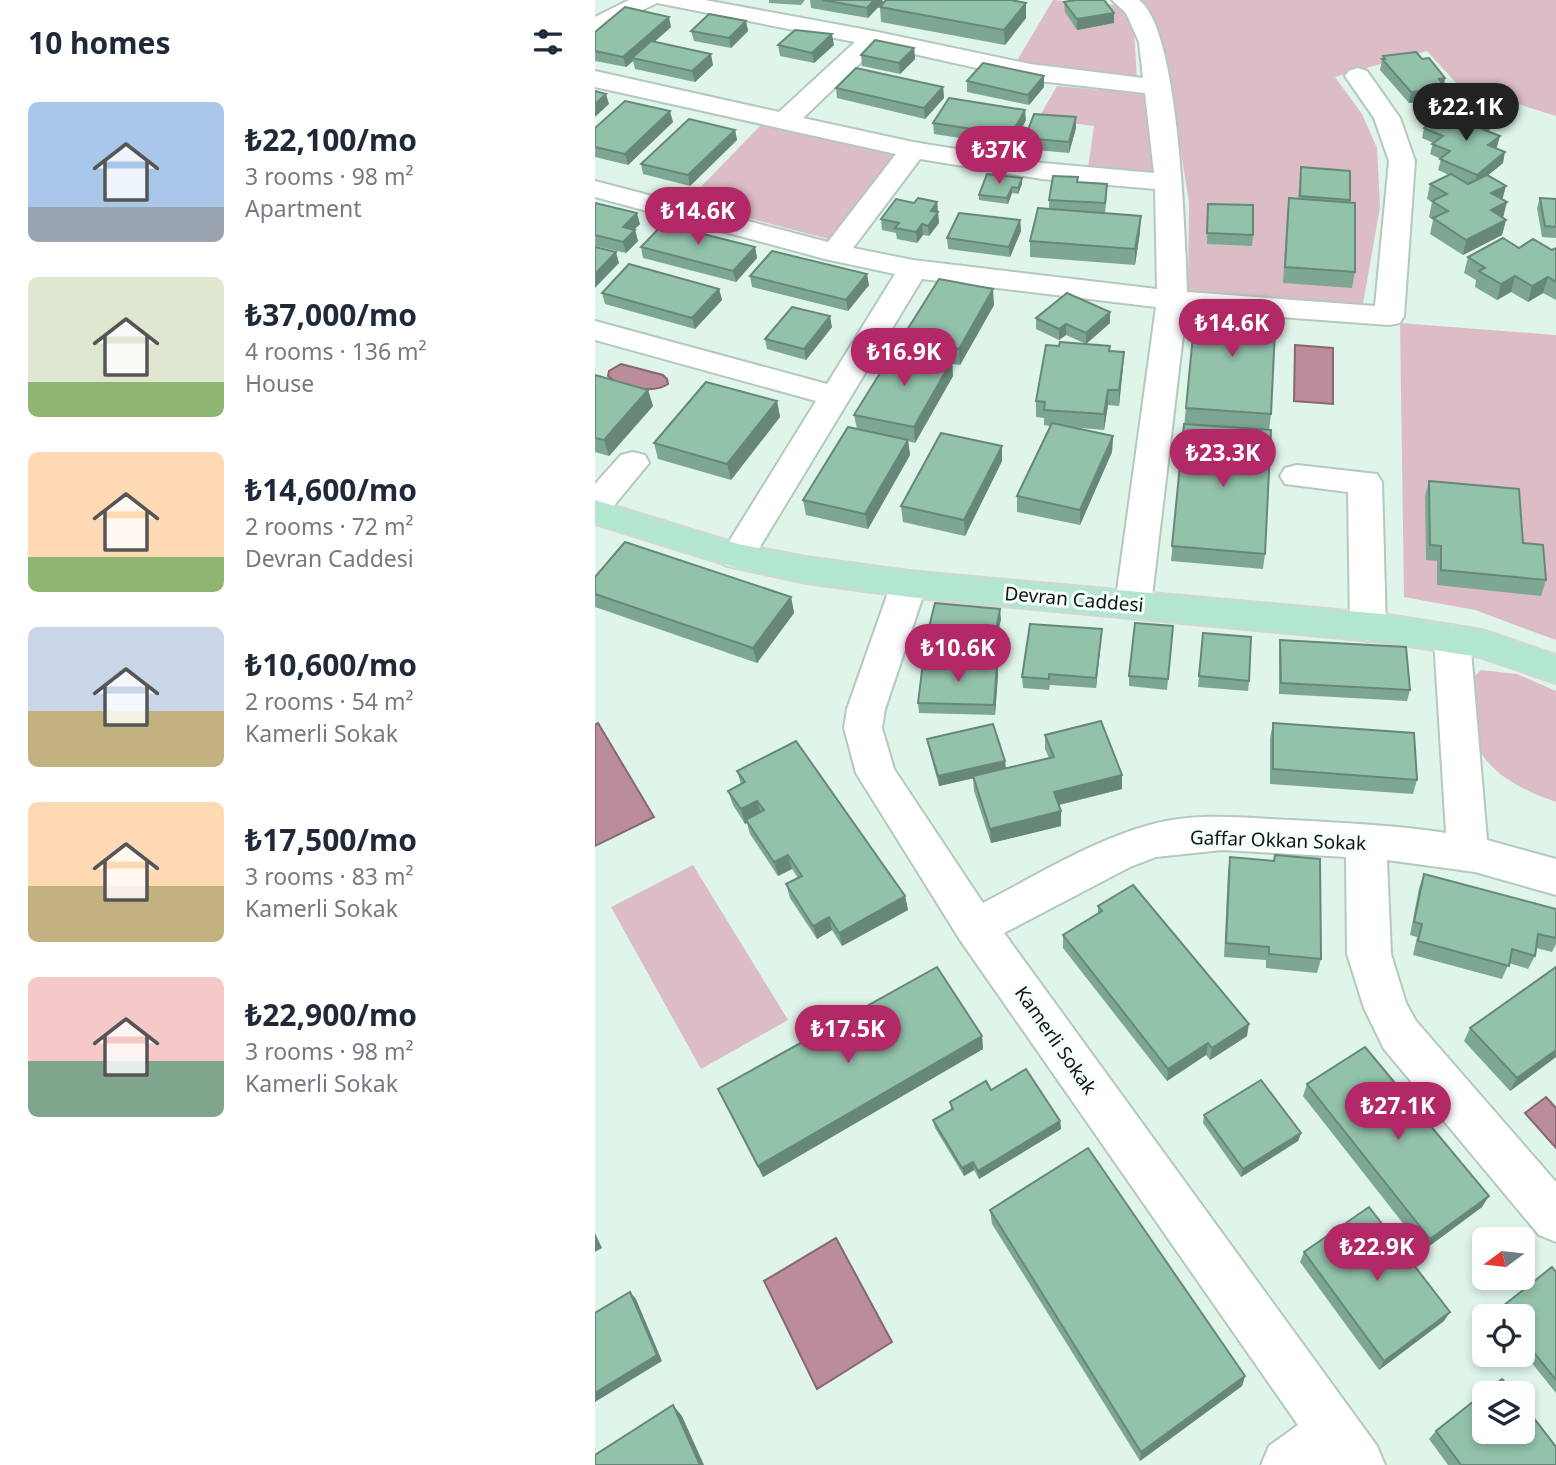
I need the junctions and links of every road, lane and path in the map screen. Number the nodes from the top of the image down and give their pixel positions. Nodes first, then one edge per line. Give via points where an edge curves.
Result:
1 (646, 0) edge
2 (666, 0) edge
3 (1124, 0) edge
4 (595, 26) edge
5 (873, 38) junction
6 (1358, 76) dead end
7 (595, 79) edge
8 (1157, 87) junction
9 (784, 122) junction
10 (913, 150) junction
11 (1169, 182) junction
12 (595, 189) edge
13 (835, 253) junction
14 (913, 269) junction
15 (1172, 300) junction
16 (595, 330) edge
17 (834, 396) junction
18 (633, 463) dead end
19 (1297, 477) dead end
20 (595, 506) edge
21 (595, 512) edge
22 (737, 556) junction
23 (909, 584) junction
24 (1133, 605) junction
25 (1369, 627) junction
26 (1452, 639) junction
27 (1556, 669) edge
28 (1366, 843) junction
29 (1468, 852) junction
30 (1556, 877) edge
31 (975, 927) junction
32 (1556, 1218) edge
33 (1346, 1448) edge
34 (1289, 1465) edge

1 - 4 street
2 - 5 street
3 - 8 street via 1143,20
5 - 8 street via 1030,72
5 - 9 street
6 - 15 street via 1387,118 1402,161 1389,316
7 - 9 street
8 - 11 street
9 - 10 street
10 - 11 street via 1042,171
10 - 13 street
11 - 15 street
12 - 13 street
13 - 14 street
14 - 15 street
14 - 17 street
15 - 24 street
16 - 17 street
17 - 22 street
18 - 20 street
19 - 25 street via 1365,482
21 - 22 main road, Devran Caddesi
22 - 23 main road, Devran Caddesi
23 - 24 main road, Devran Caddesi
23 - 31 street, Kamerli Sokak via 866,709 866,746 876,773
24 - 25 main road, Devran Caddesi
25 - 26 main road, Devran Caddesi
26 - 27 main road, Devran Caddesi via 1482,644
26 - 29 street
28 - 29 street, Gaffar Okkan Sokak
28 - 31 street, Gaffar Okkan Sokak via 1223,833 1153,841
28 - 32 street via 1369,954 1386,1008 1423,1065
29 - 30 street, Gaffar Okkan Sokak
31 - 33 street, Kamerli Sokak
33 - 34 street

